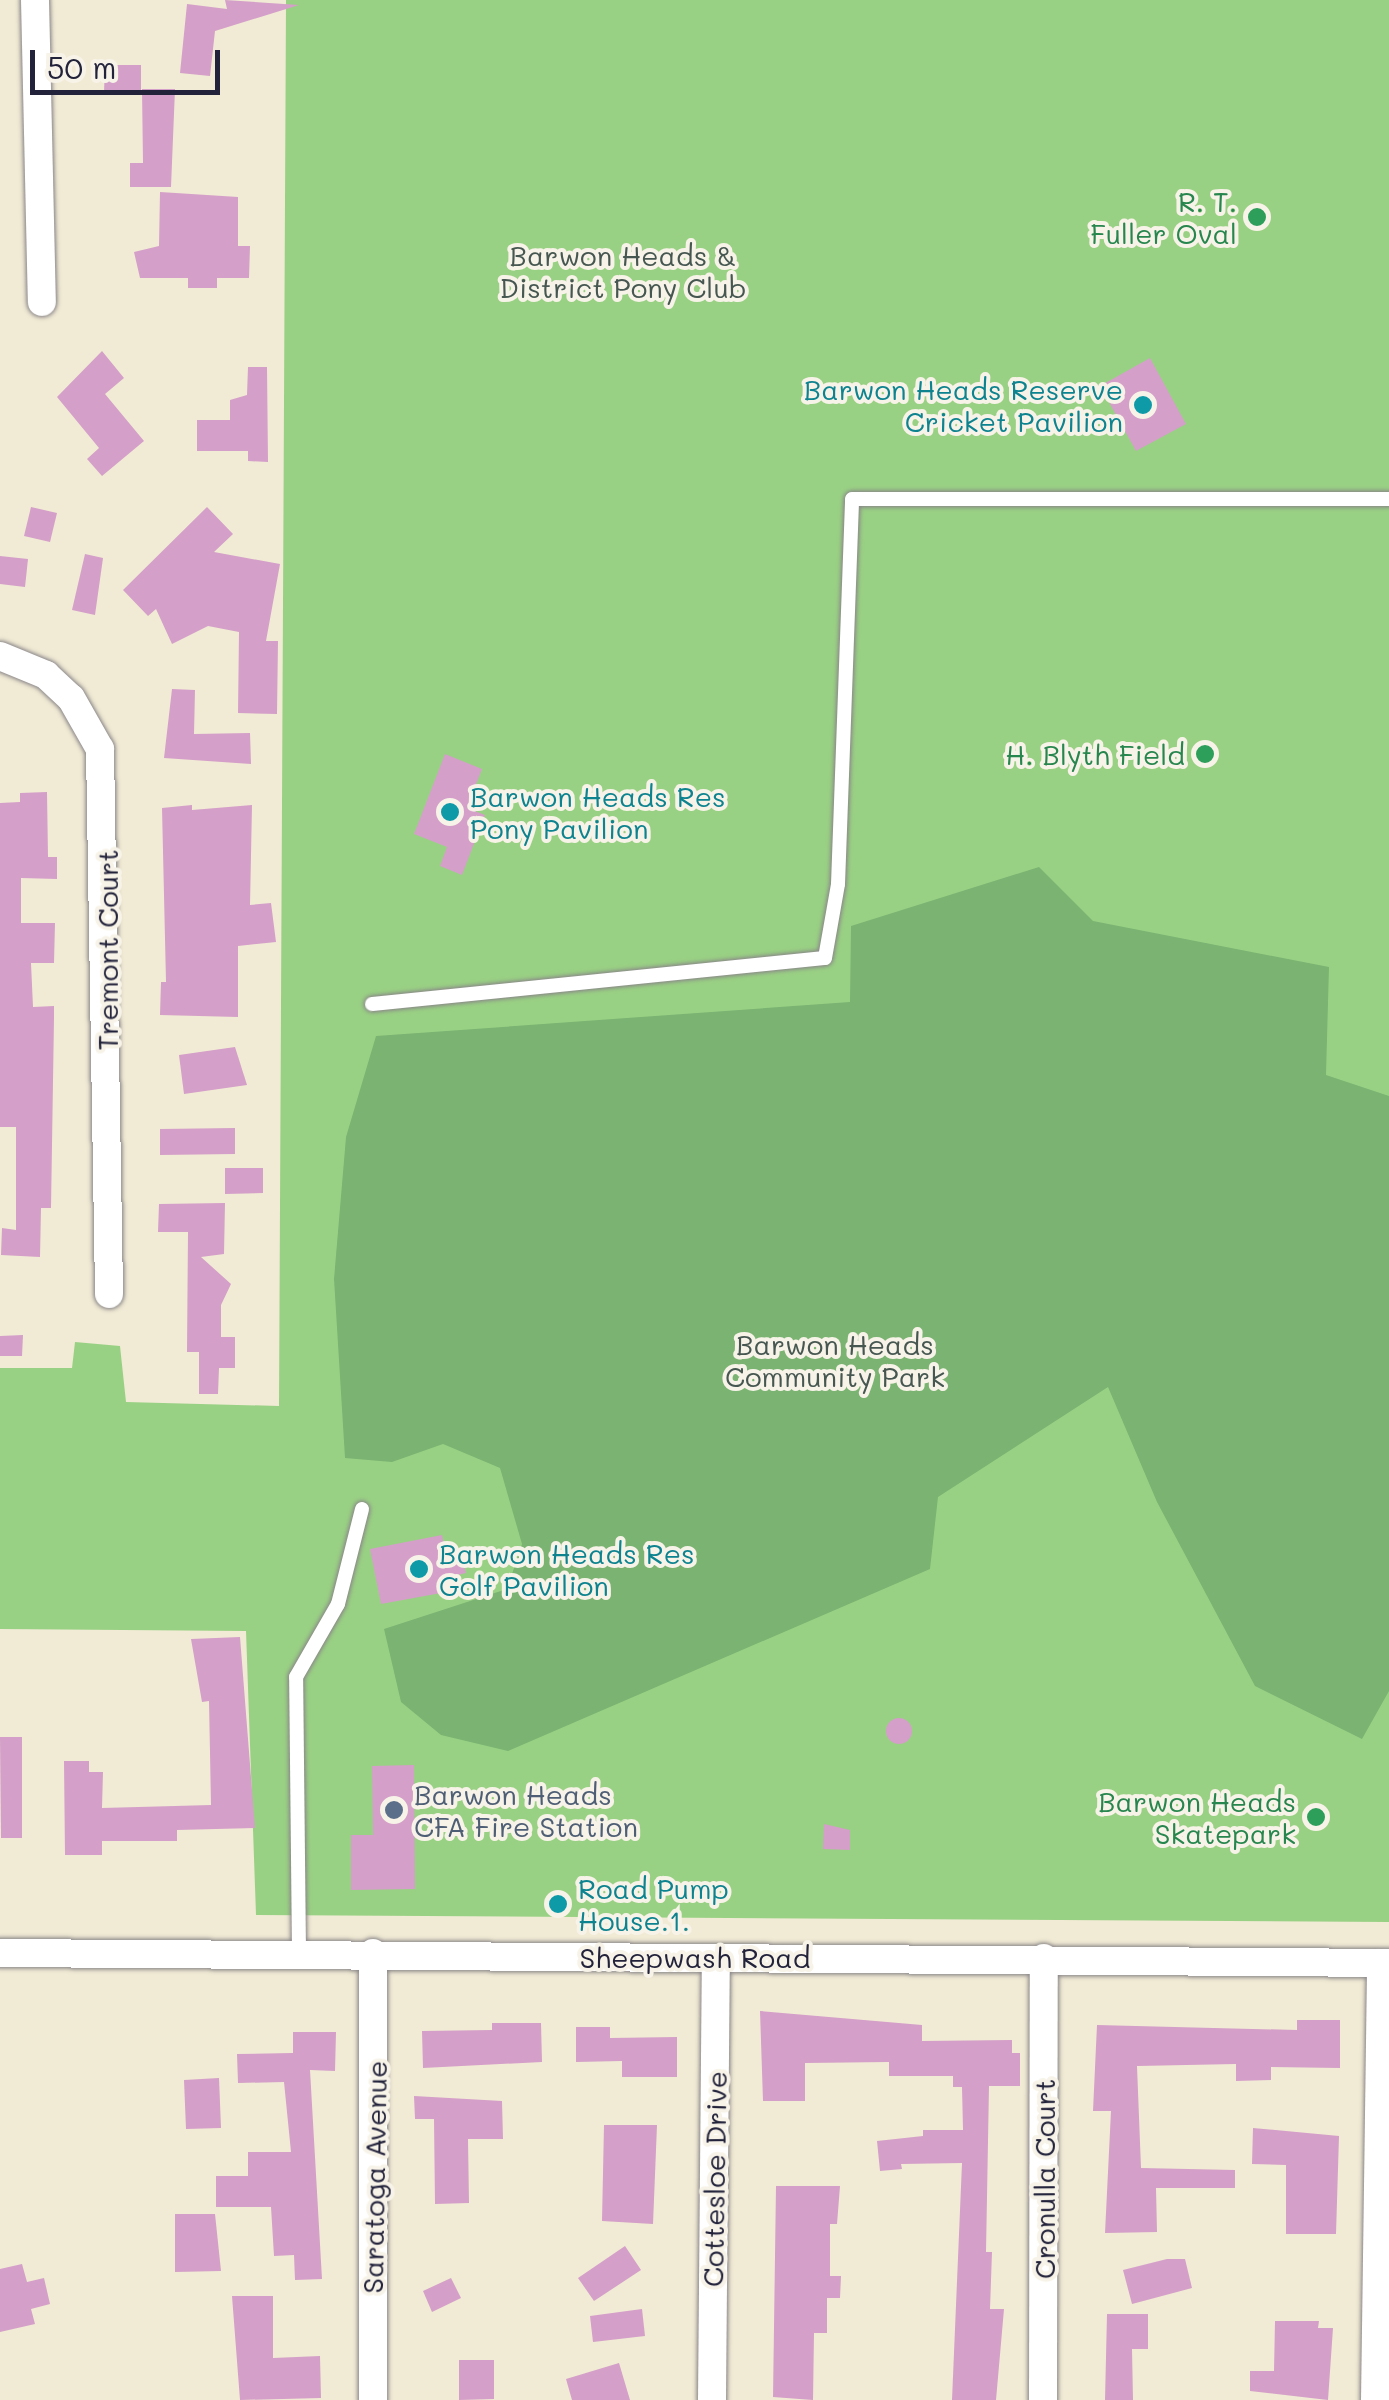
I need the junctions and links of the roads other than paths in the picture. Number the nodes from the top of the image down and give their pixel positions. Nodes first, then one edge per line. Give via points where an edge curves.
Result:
1 (36, 0) edge
2 (42, 302) dead end
3 (1389, 499) edge
4 (0, 656) edge
5 (372, 1004) dead end
6 (109, 1294) dead end
7 (362, 1508) dead end
8 (0, 1952) edge
9 (299, 1952) junction
10 (374, 1954) junction
11 (716, 1958) junction
12 (1044, 1958) junction
13 (1385, 1963) edge
14 (373, 2400) edge
15 (712, 2400) edge
16 (1043, 2400) edge
17 (1375, 2400) edge

1 - 2 street
3 - 5 lane via 852,500 838,884 826,958
4 - 6 street, Tremont Court via 46,675 71,698 100,749
7 - 9 lane via 338,1604 296,1677
8 - 9 street, Sheepwash Road
9 - 10 street, Sheepwash Road
10 - 11 street, Sheepwash Road
10 - 14 street, Saratoga Avenue
11 - 12 street, Sheepwash Road
11 - 15 street, Cottesloe Drive
12 - 13 street, Sheepwash Road
12 - 16 street, Cronulla Court
13 - 17 street

